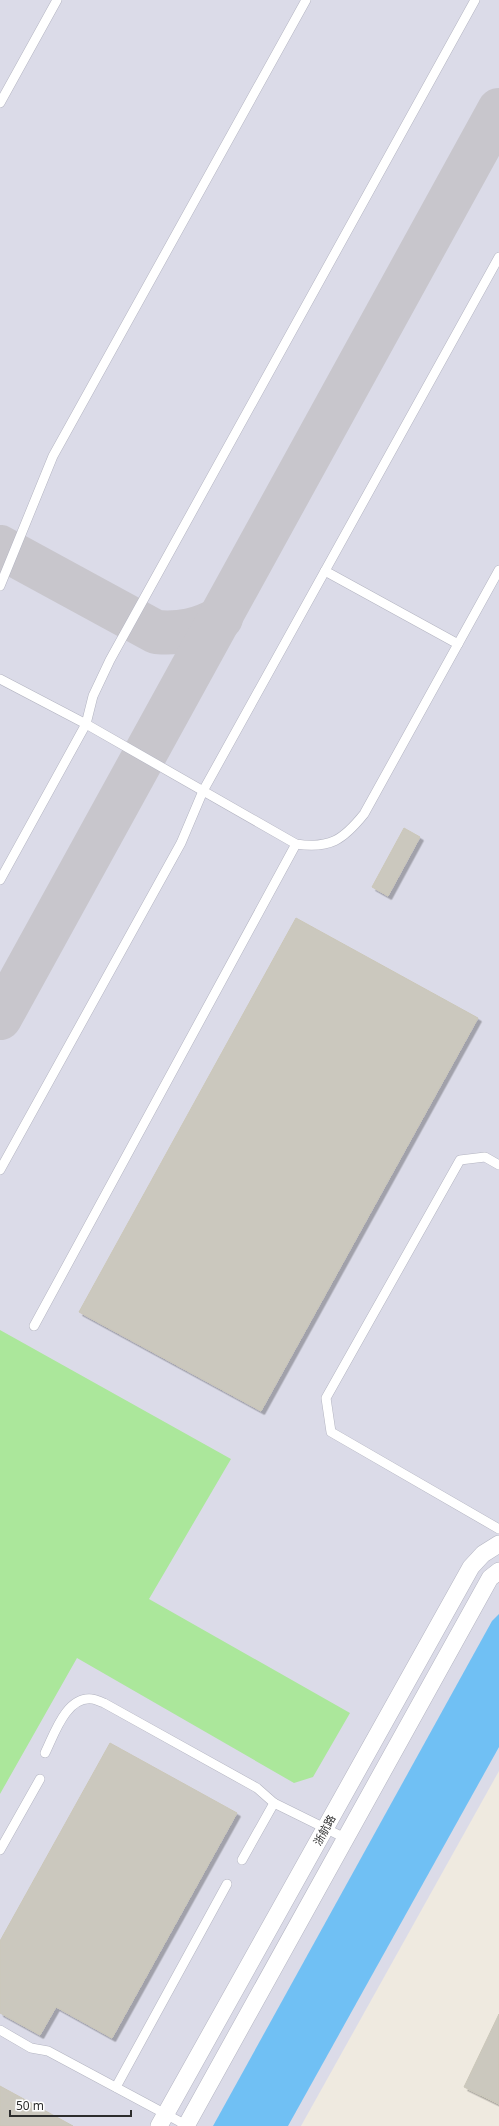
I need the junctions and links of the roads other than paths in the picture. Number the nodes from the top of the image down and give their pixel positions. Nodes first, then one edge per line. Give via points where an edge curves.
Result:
1 (57, 0) edge
2 (306, 0) edge
3 (476, 0) edge
4 (0, 103) edge
5 (499, 257) edge
6 (499, 570) edge
7 (325, 571) junction
8 (0, 586) edge
9 (458, 644) junction
10 (0, 679) edge
11 (86, 724) junction
12 (203, 791) junction
13 (296, 844) junction
14 (0, 880) edge
15 (499, 1165) edge
16 (0, 1170) edge
17 (34, 1326) dead end
18 (499, 1529) edge
19 (499, 1544) edge
20 (499, 1571) edge
21 (45, 1753) dead end
22 (40, 1779) dead end
23 (274, 1803) junction
24 (326, 1827) junction
25 (346, 1838) junction
26 (0, 1850) edge
27 (242, 1860) dead end
28 (227, 1884) dead end
29 (0, 2030) edge
30 (116, 2088) junction
31 (163, 2120) edge
32 (186, 2126) edge

1 - 4 lane
2 - 8 lane via 53,456
3 - 11 lane via 110,660 93,696
5 - 7 lane
6 - 9 lane
7 - 9 lane
7 - 12 lane
9 - 13 lane via 364,814 351,830 335,842 314,847
10 - 11 lane
11 - 12 lane
11 - 14 lane
12 - 13 lane
12 - 16 lane via 181,843
13 - 17 lane
15 - 18 lane via 485,1157 460,1160 326,1398 331,1432
19 - 24 street, 浙航路 via 483,1554 471,1567
20 - 25 street, 浙航路 via 490,1578
21 - 23 lane via 68,1710 78,1701 92,1698 257,1788
22 - 26 lane
23 - 24 lane
23 - 27 lane
24 - 25 lane
24 - 31 street, 浙航路
25 - 32 street, 浙航路
28 - 30 lane
29 - 30 lane via 31,2048 48,2051
30 - 31 lane
31 - 32 lane

